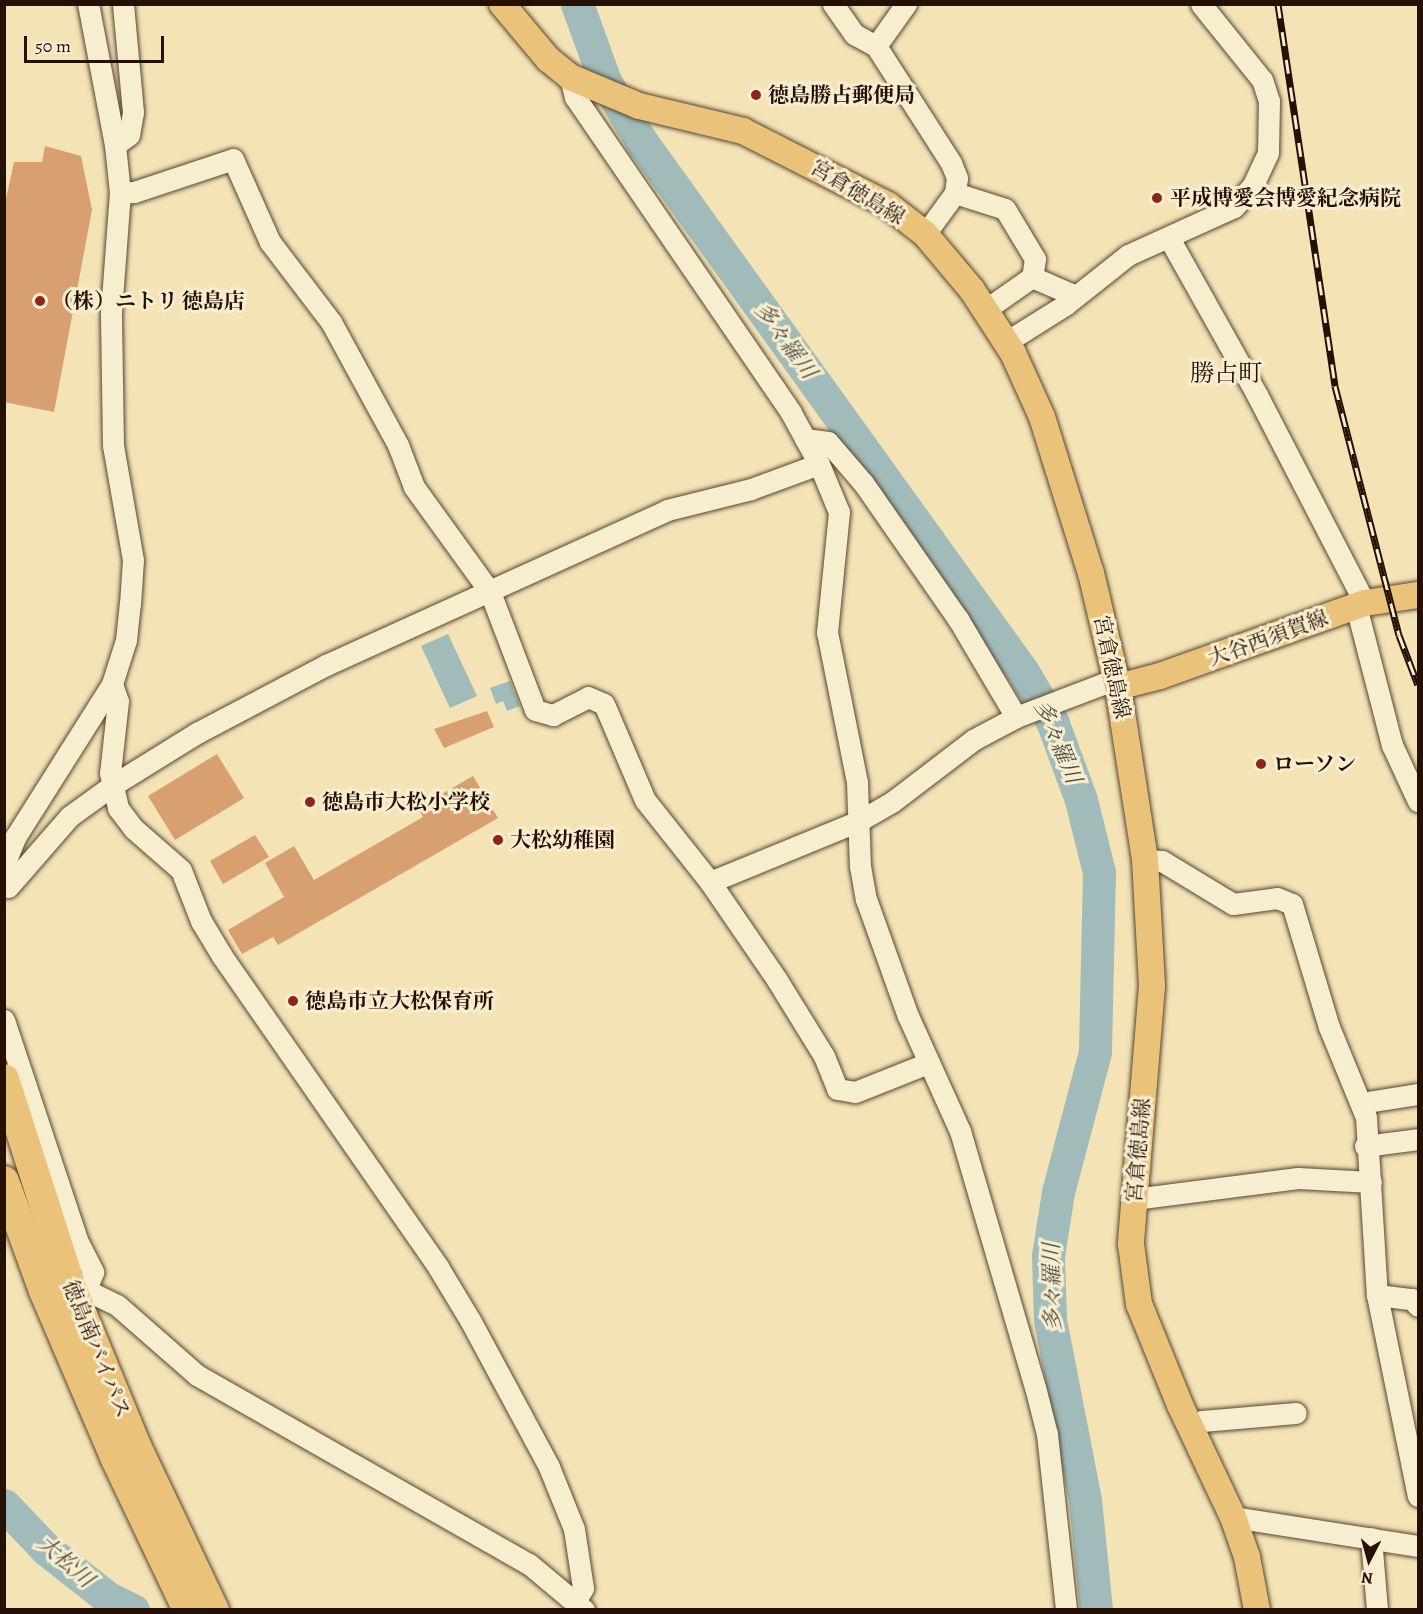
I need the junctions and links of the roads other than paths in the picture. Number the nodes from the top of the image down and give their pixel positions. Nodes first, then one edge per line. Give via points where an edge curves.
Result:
1 (88, 4) edge
2 (123, 4) edge
3 (502, 4) edge
4 (833, 4) edge
5 (906, 4) edge
6 (1201, 4) edge
7 (876, 46) junction
8 (578, 81) junction
9 (115, 145) junction
10 (120, 193) junction
11 (955, 193) junction
12 (926, 234) junction
13 (1169, 238) junction
14 (1032, 277) junction
15 (1076, 296) junction
16 (985, 310) junction
17 (1006, 342) junction
18 (805, 439) junction
19 (819, 464) junction
20 (490, 592) junction
21 (1419, 595) edge
22 (1360, 605) junction
23 (112, 684) junction
24 (1118, 687) junction
25 (1021, 715) junction
26 (113, 785) junction
27 (1419, 801) edge
28 (859, 820) junction
29 (1145, 860) junction
30 (4, 865) edge
31 (6, 882) edge
32 (710, 882) junction
33 (4, 1020) edge
34 (928, 1063) junction
35 (4, 1078) edge
36 (1419, 1094) edge
37 (1361, 1102) junction
38 (1419, 1139) edge
39 (1365, 1146) junction
40 (4, 1181) edge
41 (1371, 1182) junction
42 (1134, 1199) junction
43 (9, 1209) edge
44 (67, 1290) junction
45 (1377, 1295) junction
46 (1419, 1306) edge
47 (1296, 1413) dead end
48 (1410, 1423) edge
49 (1190, 1427) junction
50 (1419, 1496) edge
51 (1233, 1517) junction
52 (1371, 1538) junction
53 (1419, 1546) edge
54 (580, 1605) edge
55 (188, 1610) edge
56 (214, 1610) edge
57 (1066, 1610) edge
58 (1257, 1610) edge
59 (1377, 1610) edge

1 - 9 street
2 - 9 street via 133,112 129,135
3 - 8 main road, 宮倉徳島線 via 548,59
4 - 7 street via 854,34
5 - 7 street
6 - 13 street via 1262,80 1269,101 1268,153 1253,185 1234,207
7 - 11 street via 951,163 957,178
8 - 12 main road, 宮倉徳島線 via 639,106 743,131 888,205
8 - 18 street via 575,97
9 - 10 street
10 - 20 street via 134,192 233,159 270,242 331,322 398,445 414,487
10 - 23 street via 111,312 113,445 133,560 126,639
11 - 12 street
11 - 14 street via 1005,208 1035,259
12 - 16 main road, 宮倉徳島線
13 - 15 street via 1128,255
13 - 22 street via 1257,395
14 - 15 street
14 - 16 street
15 - 17 street
16 - 17 main road, 宮倉徳島線
17 - 24 main road, 宮倉徳島線 via 1042,417 1091,573
18 - 19 street
18 - 25 street via 828,442 864,483
19 - 20 street via 751,489 667,510
19 - 28 street via 838,512 827,632 857,782
20 - 26 street via 326,664 197,733
20 - 32 street via 535,710 552,715 588,697 604,704 645,800
21 - 22 main road, 大谷西須賀線
22 - 24 main road, 大谷西須賀線
22 - 27 street via 1392,745
23 - 26 street via 118,701 111,753
23 - 30 street via 16,836
24 - 25 street via 1105,683
24 - 29 main road, 宮倉徳島線
25 - 28 street via 973,740 892,802
26 - 31 street via 70,816
26 - 54 street via 126,820 181,870 201,921 222,956 438,1267 510,1390 549,1467 573,1529 583,1588
28 - 32 street
28 - 34 street via 860,866 866,899
29 - 37 street via 1162,861 1233,904 1277,898 1292,904 1329,1027
29 - 42 main road, 宮倉徳島線 via 1152,986
32 - 34 street via 807,1026 837,1089 855,1092
33 - 44 street via 77,1240 93,1272
34 - 57 street via 960,1131 1047,1434
35 - 44 highway, 徳島南バイパス
36 - 37 street
37 - 39 street via 1366,1117
38 - 39 street
39 - 41 street
40 - 43 highway, 徳島南バイパス
41 - 42 street via 1298,1178
41 - 45 street
42 - 49 main road, 宮倉徳島線 via 1131,1244 1139,1304
43 - 44 highway, 徳島南バイパス
44 - 54 street via 117,1305 197,1375 529,1564
44 - 55 highway, 徳島南バイパス via 115,1457
44 - 56 highway, 徳島南バイパス
45 - 46 street via 1412,1299
45 - 48 street
47 - 49 street via 1202,1421
48 - 50 street
49 - 51 main road, 宮倉徳島線
51 - 52 street
51 - 58 main road, 宮倉徳島線 via 1247,1557
52 - 53 street
52 - 59 street

